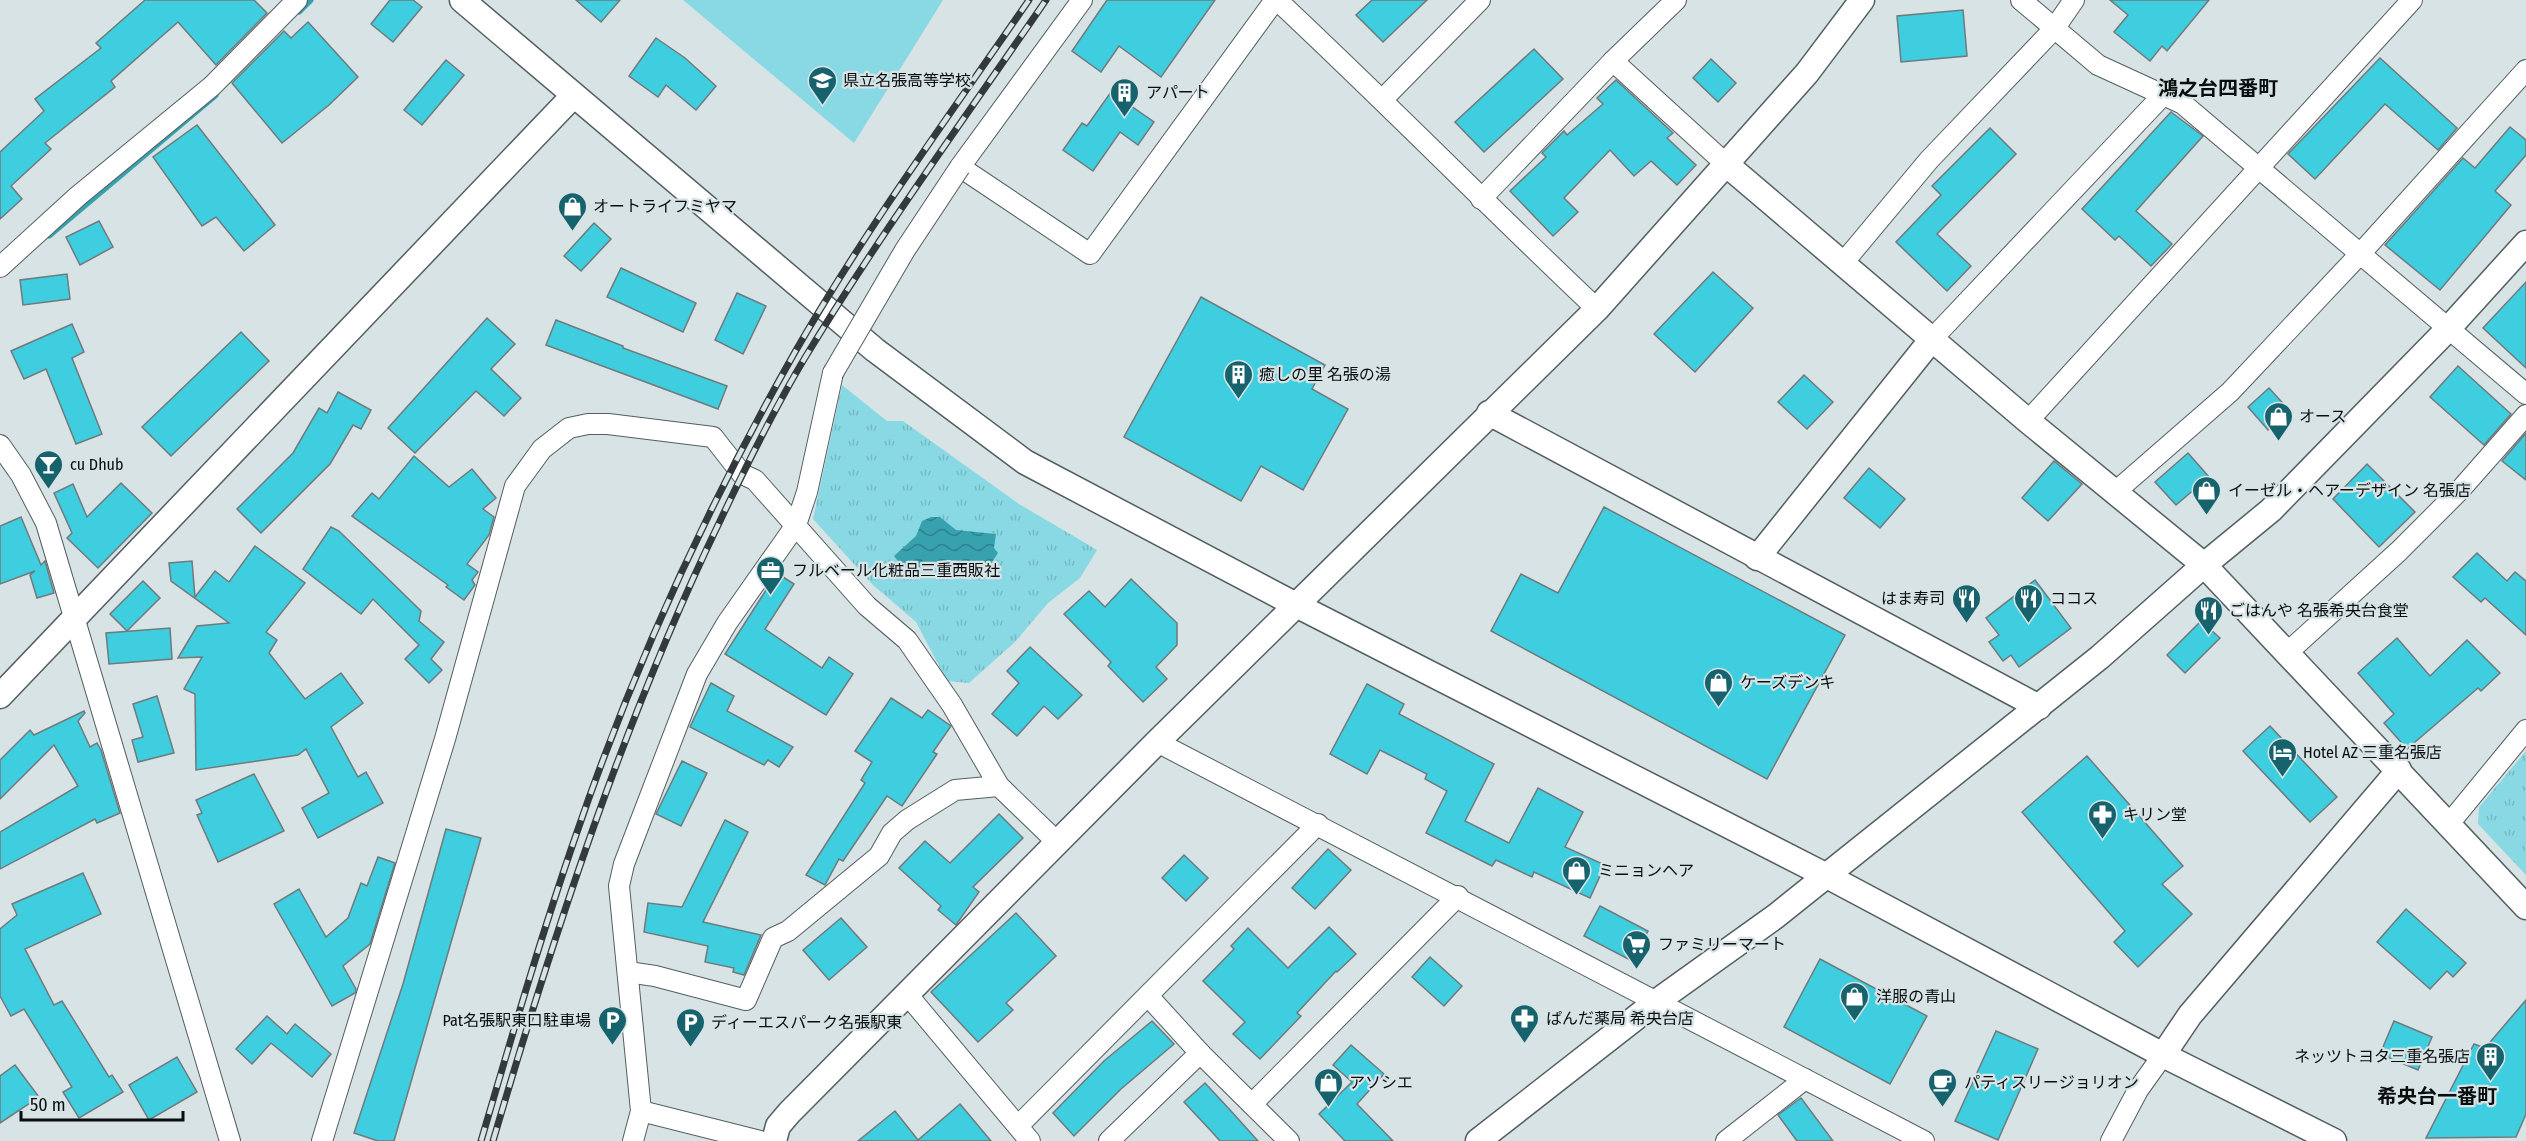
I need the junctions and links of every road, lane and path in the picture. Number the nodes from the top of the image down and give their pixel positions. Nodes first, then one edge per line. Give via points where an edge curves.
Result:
1 (297, 0) edge
2 (462, 0) edge
3 (1082, 0) edge
4 (1276, 0) edge
5 (1480, 0) edge
6 (1676, 0) edge
7 (1862, 0) edge
8 (2021, 0) edge
9 (2074, 0) edge
10 (2412, 0) edge
11 (2054, 28) junction
12 (1613, 61) junction
13 (2526, 70) edge
14 (2164, 94) junction
15 (573, 96) junction
16 (1383, 99) junction
17 (1727, 165) junction
18 (960, 167) junction
19 (2258, 169) junction
20 (1481, 199) junction
21 (2526, 243) edge
22 (2360, 254) junction
23 (1843, 263) junction
24 (0, 267) edge
25 (1597, 309) junction
26 (2448, 329) junction
27 (1932, 339) junction
28 (2526, 394) edge
29 (1490, 413) junction
30 (2526, 415) edge
31 (2028, 421) junction
32 (0, 445) edge
33 (2114, 493) junction
34 (796, 525) junction
35 (1757, 558) junction
36 (2204, 565) junction
37 (1298, 606) junction
38 (75, 619) junction
39 (2288, 652) junction
40 (0, 696) edge
41 (2039, 707) junction
42 (2526, 730) edge
43 (1157, 742) junction
44 (2399, 770) junction
45 (999, 786) junction
46 (1318, 824) junction
47 (2448, 825) junction
48 (1058, 843) junction
49 (1827, 876) junction
50 (1458, 896) junction
51 (2526, 907) edge
52 (628, 972) junction
53 (906, 993) junction
54 (1149, 997) junction
55 (1656, 1002) junction
56 (1200, 1053) junction
57 (2163, 1055) junction
58 (1805, 1079) junction
59 (1252, 1104) junction
60 (641, 1111) junction
61 (1024, 1133) edge
62 (230, 1141) edge
63 (322, 1141) edge
64 (633, 1141) edge
65 (760, 1141) edge
66 (774, 1141) edge
67 (1109, 1141) edge
68 (1289, 1141) edge
69 (1478, 1141) edge
70 (1726, 1141) edge
71 (1924, 1141) edge
72 (2111, 1141) edge
73 (2334, 1141) edge

1 - 24 street via 212,86 78,196
2 - 15 street
3 - 18 street
4 - 16 street
4 - 18 street via 1090,254
5 - 16 street
6 - 12 street
7 - 17 street via 1808,73
8 - 11 street
9 - 11 street
10 - 19 street
11 - 14 street via 2098,65
11 - 23 street via 1929,160
12 - 17 street
12 - 20 street
13 - 22 street
14 - 19 street via 2182,104
14 - 27 street
15 - 37 street via 874,350 1025,462
15 - 38 street
16 - 20 street
17 - 23 street
17 - 25 street
18 - 34 street, bridge via 905,250 833,373
19 - 22 street
19 - 31 street
20 - 25 street
21 - 26 street
22 - 26 street
22 - 33 street via 2230,392
23 - 27 street
25 - 29 street
26 - 28 street
26 - 36 street via 2271,510
27 - 31 street
27 - 35 street
29 - 35 street
29 - 37 street
30 - 39 street via 2399,551
31 - 33 street
32 - 38 street via 46,523
33 - 36 street
34 - 45 street via 867,606 907,640 952,705
34 - 52 street via 727,623 697,674 624,864 619,886
34 - 63 street via 755,480 742,474 713,437 588,424 569,428 532,460 515,486 445,739
35 - 41 street
36 - 39 street
36 - 41 street
37 - 43 street
37 - 49 street
38 - 40 street
38 - 62 street
39 - 44 street
41 - 49 street
42 - 47 street
43 - 46 street
43 - 48 street
44 - 47 street
44 - 57 street via 2190,1015
45 - 48 street
45 - 52 street via 955,790 906,820 892,833 879,856 788,931 773,938 746,1000
46 - 50 street
46 - 54 street
47 - 51 street
48 - 53 street
49 - 55 street
49 - 57 street
50 - 55 street
50 - 59 street
52 - 60 street
53 - 61 street
53 - 66 street via 789,1113 778,1126
54 - 56 street
54 - 61 street
55 - 58 street
55 - 69 street
56 - 59 street
56 - 67 street
57 - 72 street via 2138,1090
57 - 73 street
58 - 70 street
58 - 71 street
59 - 68 street
60 - 64 street
60 - 65 street

